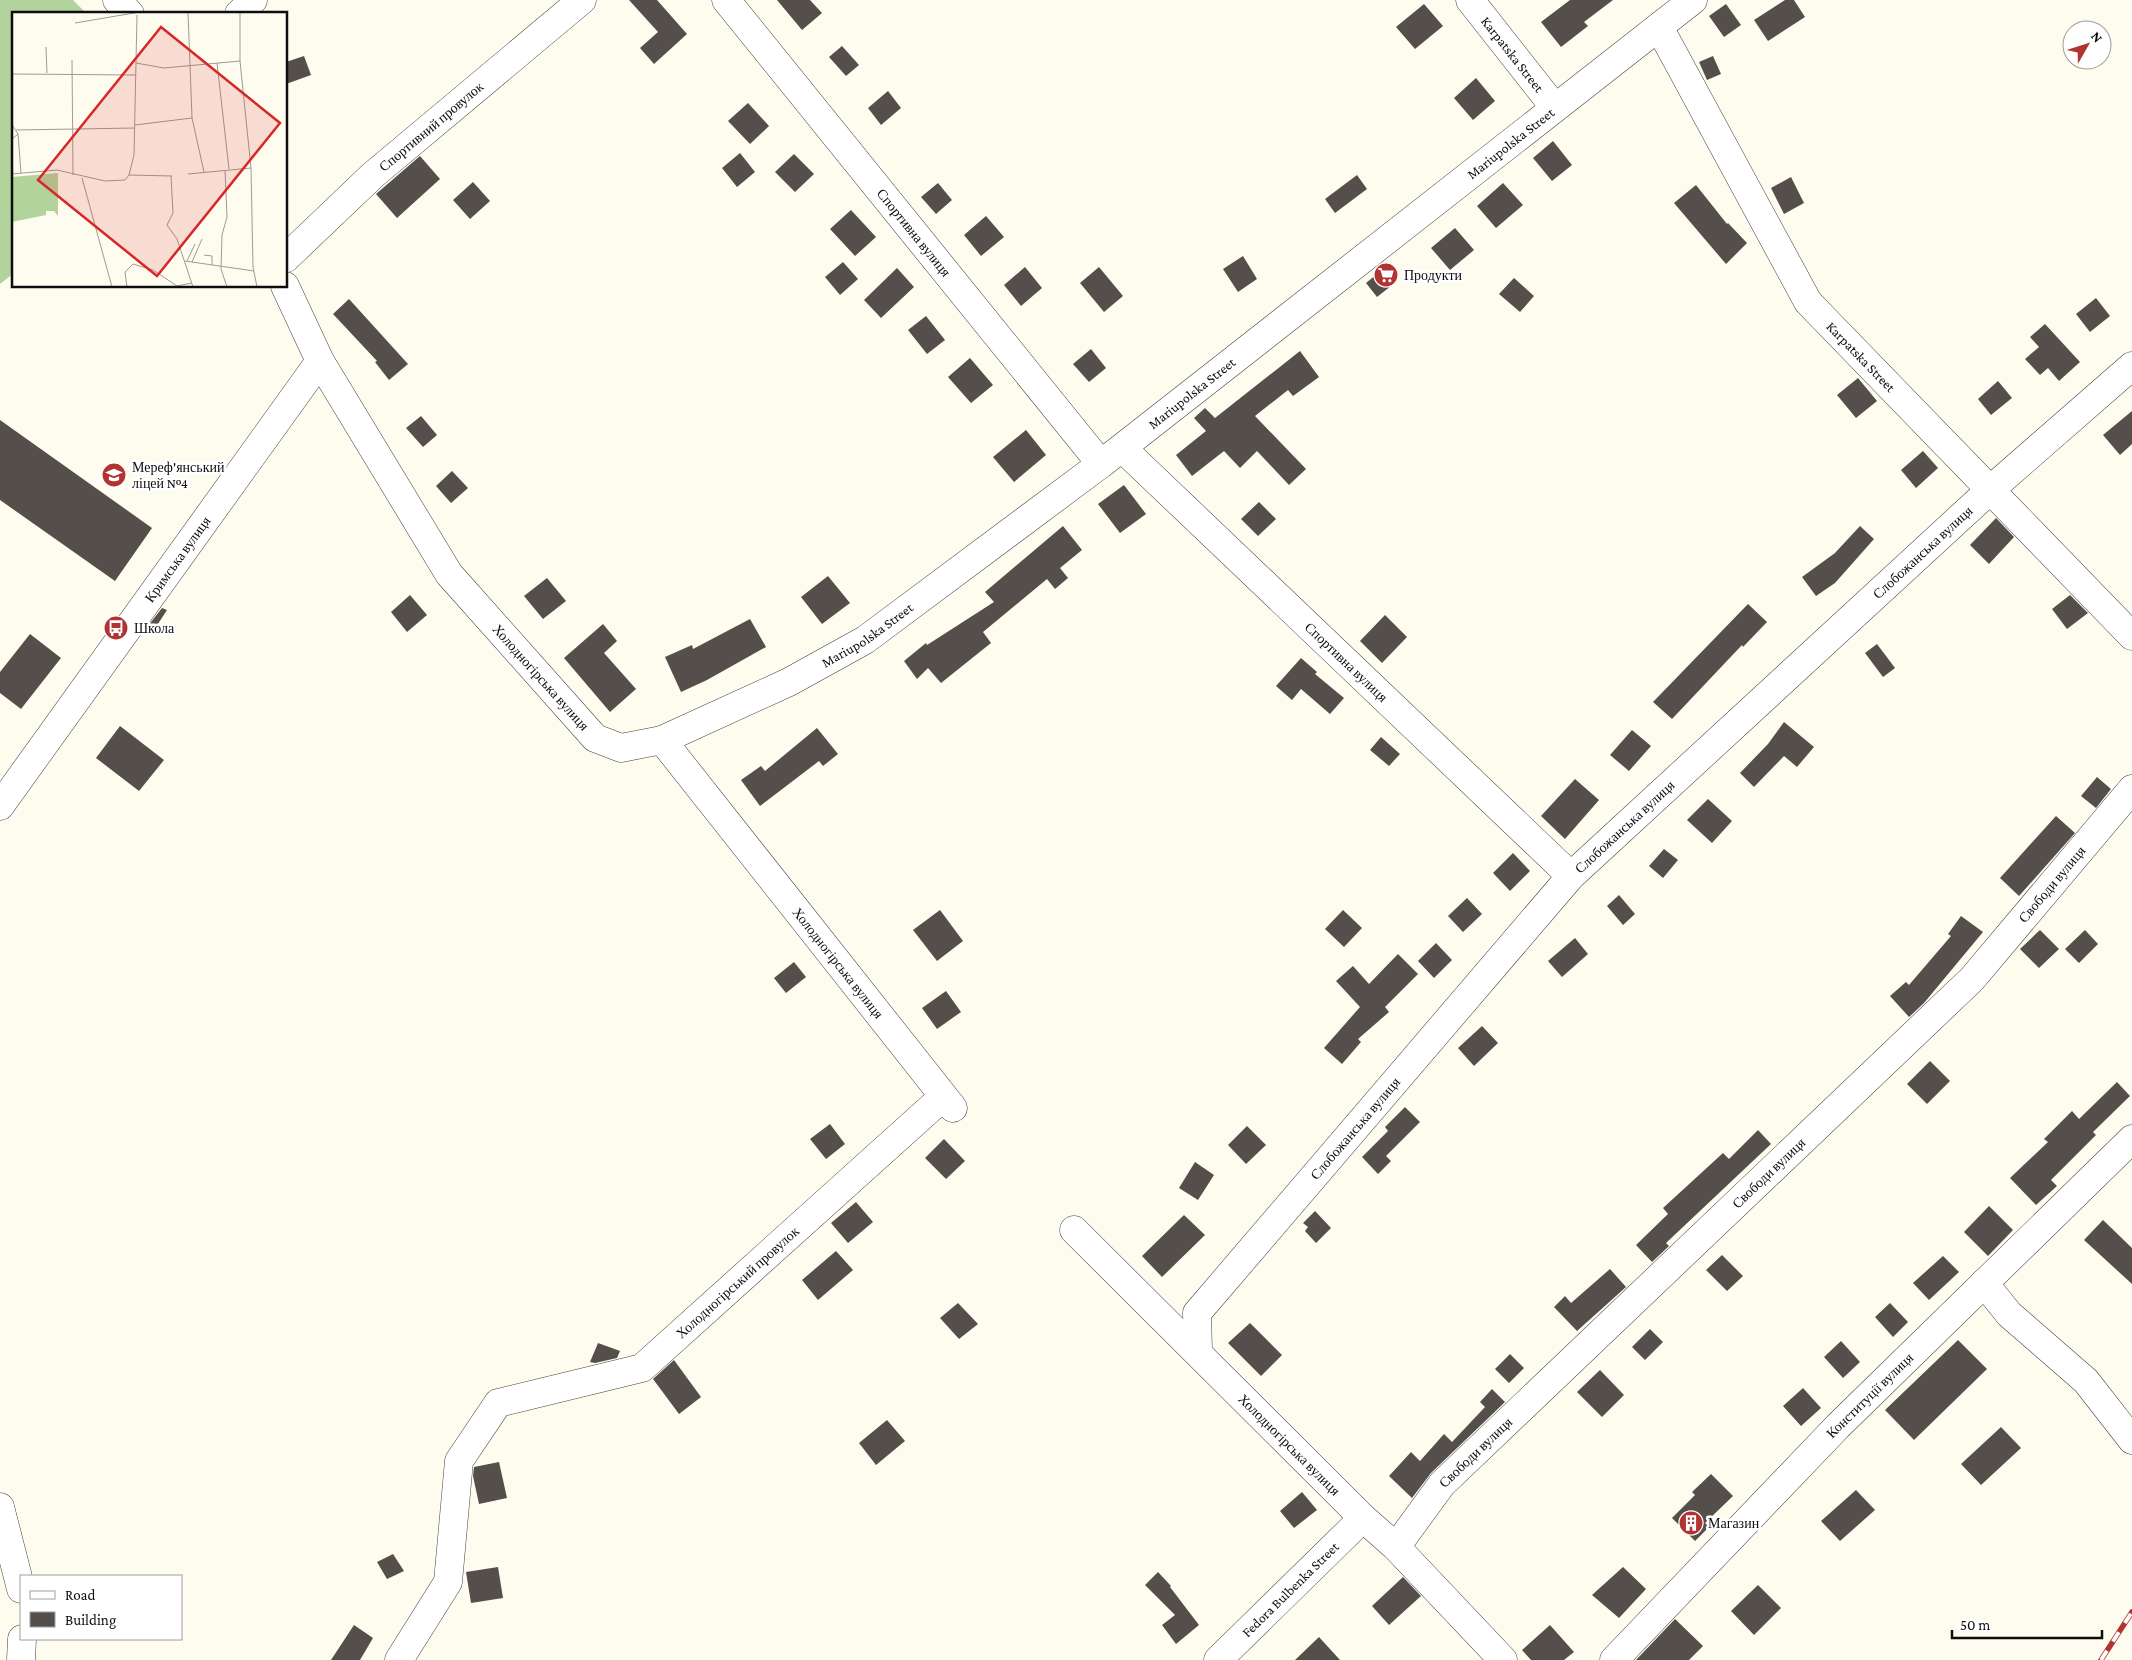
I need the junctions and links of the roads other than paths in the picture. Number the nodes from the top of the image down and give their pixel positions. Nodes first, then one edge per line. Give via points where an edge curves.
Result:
1 (117, 0) edge
2 (253, 0) edge
3 (582, 0) edge
4 (726, 0) edge
5 (1470, 0) edge
6 (1684, 3) edge
7 (128, 12) edge
8 (240, 12) edge
9 (1659, 27) junction
10 (1555, 108) junction
11 (288, 256) edge
12 (286, 288) edge
13 (320, 361) junction
14 (2132, 366) edge
15 (1111, 456) junction
16 (1990, 490) junction
17 (2132, 636) edge
18 (662, 740) junction
19 (2132, 789) edge
20 (0, 806) edge
21 (1571, 876) junction
22 (948, 1103) joint
23 (2132, 1139) edge
24 (1074, 1230) dead end
25 (1984, 1283) junction
26 (1198, 1351) junction
27 (2132, 1440) edge
28 (0, 1507) edge
29 (1362, 1518) junction
30 (1396, 1547) junction
31 (20, 1585) edge
32 (22, 1640) edge
33 (21, 1660) edge
34 (399, 1660) edge
35 (1218, 1660) edge
36 (1503, 1660) edge
37 (1614, 1660) edge

1 - 7 street
2 - 8 street
3 - 11 street, Спортивний провулок via 373,175
4 - 15 street, Спортивна вулиця
5 - 10 street, Karpatska Street
6 - 9 street, Mariupolska Street
9 - 10 street, Mariupolska Street
9 - 16 street, Karpatska Street via 1808,302
10 - 15 street, Mariupolska Street
12 - 13 street, Холодногірська вулиця
13 - 18 street, Холодногірська вулиця via 449,574 595,738 620,748
13 - 20 street, Кримська вулиця
14 - 16 street, Слобожанська вулиця
15 - 18 street, Mariupolska Street via 865,640 789,682
15 - 21 street, Спортивна вулиця
16 - 17 street, Karpatska Street
16 - 21 street, Слобожанська вулиця
18 - 22 street, Холодногірська вулиця
19 - 30 street, Свободи вулиця via 1972,979 1442,1484
21 - 26 street, Слобожанська вулиця via 1197,1313
22 - 34 street, Холодногірський провулок via 642,1368 498,1403 459,1461 448,1582
23 - 25 street, Конституції вулиця
24 - 26 street, Холодногірська вулиця
25 - 27 street via 2010,1314 2086,1381
25 - 37 street, Конституції вулиця via 1838,1426
26 - 29 street, Холодногірська вулиця
28 - 31 street
29 - 30 street, Холодногірська вулиця
29 - 35 street, Fedora Bulbenka Street
30 - 36 street, Холодногірська вулиця
32 - 33 street

